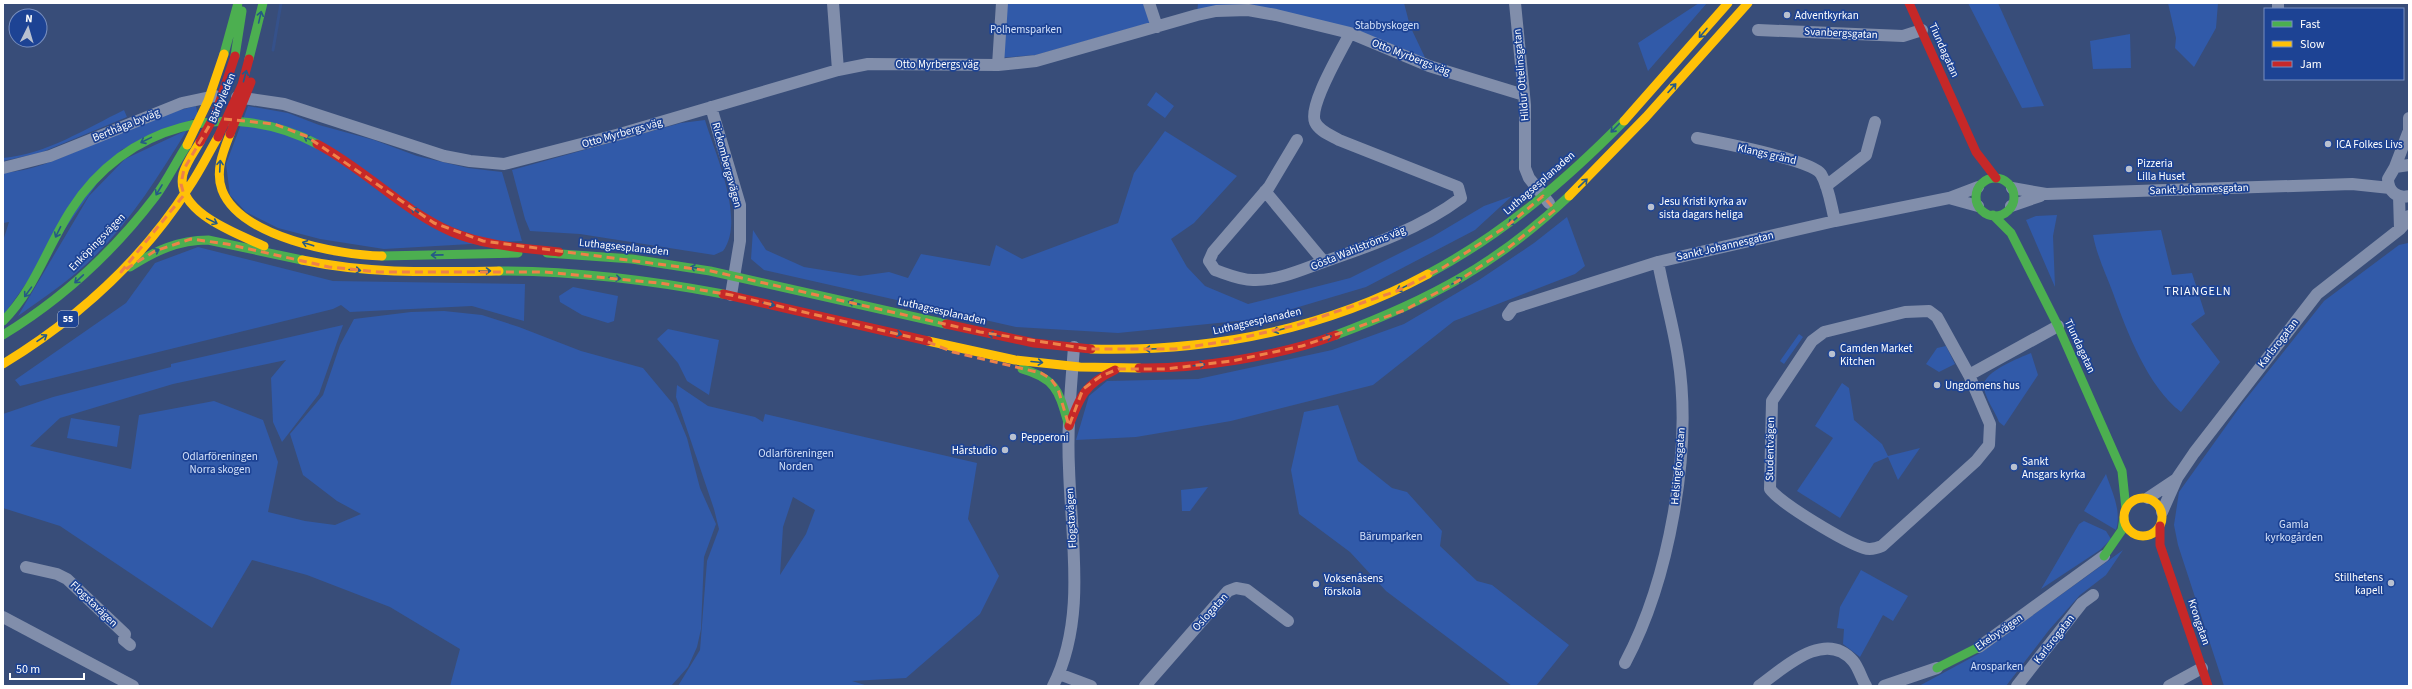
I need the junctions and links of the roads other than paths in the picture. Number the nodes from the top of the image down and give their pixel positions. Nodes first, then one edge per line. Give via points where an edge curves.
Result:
1 (238, 3) edge
2 (243, 3) edge
3 (263, 3) edge
4 (833, 3) edge
5 (1001, 3) edge
6 (1149, 3) edge
7 (1514, 3) edge
8 (1728, 3) edge
9 (1748, 3) edge
10 (1909, 3) edge
11 (1157, 27) junction
12 (1758, 30) dead end
13 (1922, 30) junction
14 (1350, 33) junction
15 (253, 59) junction
16 (998, 65) junction
17 (838, 70) junction
18 (1524, 95) junction
19 (251, 99) joint
20 (711, 107) junction
21 (2409, 118) edge
22 (1875, 122) dead end
23 (2408, 137) edge
24 (1697, 138) dead end
25 (1296, 140) dead end
26 (187, 145) joint
27 (1976, 152) junction
28 (2409, 165) edge
29 (3, 168) edge
30 (2392, 170) junction
31 (1996, 178) junction
32 (2352, 184) junction
33 (1979, 185) junction
34 (1826, 186) junction
35 (2012, 188) junction
36 (1265, 191) junction
37 (2399, 193) edge
38 (2046, 194) junction
39 (184, 195) junction
40 (1543, 196) junction
41 (1949, 198) junction
42 (1978, 206) junction
43 (2010, 207) junction
44 (1555, 210) junction
45 (1992, 216) junction
46 (2409, 216) edge
47 (1835, 221) junction
48 (2405, 231) edge
49 (2011, 233) junction
50 (560, 252) junction
51 (290, 258) junction
52 (1324, 262) junction
53 (1658, 262) junction
54 (121, 272) junction
55 (734, 275) junction
56 (731, 295) junction
57 (1508, 315) dead end
58 (3, 321) edge
59 (2058, 326) junction
60 (3, 335) edge
61 (923, 340) junction
62 (1074, 347) junction
63 (3, 364) edge
64 (1073, 366) junction
65 (1118, 369) junction
66 (1969, 375) junction
67 (1069, 426) junction
68 (2122, 471) junction
69 (2177, 478) junction
70 (2147, 498) junction
71 (2162, 512) junction
72 (2125, 514) junction
73 (2160, 526) junction
74 (2141, 536) junction
75 (2104, 556) junction
76 (2166, 565) junction
77 (26, 567) dead end
78 (2093, 596) dead end
79 (3, 617) edge
80 (1288, 621) dead end
81 (130, 645) dead end
82 (1979, 647) joint
83 (1625, 663) dead end
84 (1937, 668) joint
85 (2202, 668) junction
86 (1059, 674) junction
87 (134, 686) edge
88 (1053, 686) edge
89 (1091, 686) edge
90 (1145, 686) edge
91 (1759, 686) edge
92 (1866, 686) edge
93 (1884, 686) edge
94 (2017, 686) edge
95 (2169, 686) edge
96 (2208, 686) edge

1 - 26 main road, Bärbyleden / 55, bridge via 206,110
2 - 39 main road, bridge via 235,56 216,113 184,169 181,184
15 -> 3 main road, Bärbyleden / 55
4 - 17 street
5 - 16 street
6 - 11 street
7 - 18 street, Hildur Ottelinsgatan
8 -> 40 main road, Luthagsesplanaden via 1658,85 1588,156
44 -> 9 main road via 1624,143
10 - 13 main road, Tiundagatan
11 - 14 street, Otto Myrbergs väg via 1216,11 1248,10 1276,14
11 - 16 street, Otto Myrbergs väg via 1036,61
12 - 13 street, Svanbergsgatan via 1903,36
13 - 27 main road, Tiundagatan
14 - 18 street, Otto Myrbergs väg via 1429,66
14 - 52 street, Gösta Wahlströms väg via 1319,95 1314,121 1321,130 1339,140 1458,186 1461,198 1418,224 1371,246
39 -> 15 main road, Bärbyleden / 55, bridge via 218,137
50 -> 15 main road, Luthagsesplanaden, bridge via 378,256 316,247 268,232 252,224 234,210 222,188 220,158 240,114
16 - 17 street, Otto Myrbergs väg via 868,64
17 - 20 street, Otto Myrbergs väg
18 - 40 street, Hildur Ottelinsgatan via 1525,168 1529,178
19 - 20 street, Otto Myrbergs väg via 284,104 444,156 470,162 504,164
19 - 29 street, Berthåga byväg via 211,96 182,103 50,156
20 - 55 street, Rickombergavägen via 740,205 740,241
21 - 23 street
22 - 34 street via 1866,155
23 - 30 street
24 - 34 street, Klangs gränd via 1804,163 1820,172
25 - 36 street, Gösta Wahlströms väg
26 -> 60 main road, Enköpingsvägen / 55 via 156,196 107,252 54,301
27 - 31 main road, Tiundagatan
27 - 33 main road, Tiundagatan
28 - 30 street, Sankt Johannesgatan
30 - 32 street, Sankt Johannesgatan
30 - 37 street
31 - 33 main road via 1988,179
31 - 35 main road via 2005,181
32 - 37 street, Sankt Johannesgatan
32 - 38 street, Sankt Johannesgatan
33 - 41 street, Sankt Johannesgatan
33 - 42 main road via 1976,200
34 - 47 street, Klangs gränd
35 - 38 street, Sankt Johannesgatan
35 - 43 main road via 2014,196
36 - 52 street
36 - 52 street, Gösta Wahlströms väg via 1213,252 1209,261 1211,266 1215,270 1254,280 1290,274
37 - 48 street
38 - 43 street, Sankt Johannesgatan
39 -> 51 main road via 205,217
39 - 54 main road, 55
40 - 44 street, Hildur Ottelinsgatan
40 -> 62 main road, Luthagsesplanaden via 1507,226 1444,267 1397,291 1297,325 1228,341 1175,349 1122,350
41 - 42 street, Sankt Johannesgatan
41 - 47 street, Sankt Johannesgatan
42 - 45 main road
43 - 45 main road via 2003,214
43 - 49 main road, Tiundagatan
65 -> 44 main road via 1165,369 1232,361 1302,346 1405,310 1458,281 1507,249
45 - 49 main road, Tiundagatan
46 - 48 street, Karlsrogatan
47 - 53 street, Sankt Johannesgatan
48 - 69 street, Karlsrogatan via 2317,294 2234,399
49 - 59 main road, Tiundagatan
55 -> 50 main road, Luthagsesplanaden via 672,264
50 -> 58 main road via 483,242 453,232 417,212 344,159 306,136 274,124 224,120 183,126 159,134 127,150 98,174 71,209 31,287
54 -> 51 main road via 155,251 190,240 227,244
51 -> 56 main road via 329,268 380,272 502,270 588,274
53 - 57 street, Sankt Johannesgatan via 1513,308
53 - 83 street, Helsingforsgatan via 1678,358 1682,408 1679,467 1671,525 1655,592
63 -> 54 main road, 55 via 57,328
55 - 56 street, Rickombergavägen
62 -> 55 main road, Luthagsesplanaden via 980,332
56 -> 61 main road
59 - 66 street
59 - 68 main road, Tiundagatan
61 -> 64 main road via 1015,360
61 - 67 main road via 952,352 1041,373 1051,379 1058,389
62 - 64 street, Flogstavägen
64 - 65 main road
64 - 67 street, Flogstavägen
65 - 67 main road via 1101,376 1083,389
66 - 66 street, Studentvägen via 1937,317 1930,311 1905,312 1818,336 1804,351 1772,401 1770,489 1845,539 1868,549 1882,546 1976,461 1989,446 1990,422
67 - 86 street, Flogstavägen via 1074,599 1073,617
68 - 70 main road, Tiundagatan
68 - 72 main road, Tiundagatan via 2126,497
69 - 70 street, Karlsrogatan
69 - 71 street, Karlsrogatan
70 - 71 main road via 2156,502
70 - 72 main road via 2137,498
71 - 73 main road
72 - 74 main road via 2128,529
72 - 75 main road, Ekebyvägen via 2122,530
73 - 74 main road via 2151,535
73 - 76 main road, Krongatan via 2160,545
74 - 75 main road, Ekebyvägen
74 - 76 main road, Krongatan
75 - 82 street, Ekebyvägen
76 - 85 main road, Krongatan
77 - 81 street, Flogstavägen via 68,579 125,634 124,640
78 - 94 street, Karlsrogatan via 2082,603
79 - 87 street
80 - 90 street, Oslogatan via 1247,590 1236,588 1228,591
82 - 84 main road, Ekebyvägen
84 - 93 street, Ekebyvägen
85 - 95 street
85 - 96 main road, Krongatan
86 - 88 street, Flogstavägen
86 - 89 street
91 - 92 street via 1807,652 1821,649 1845,654 1854,662

